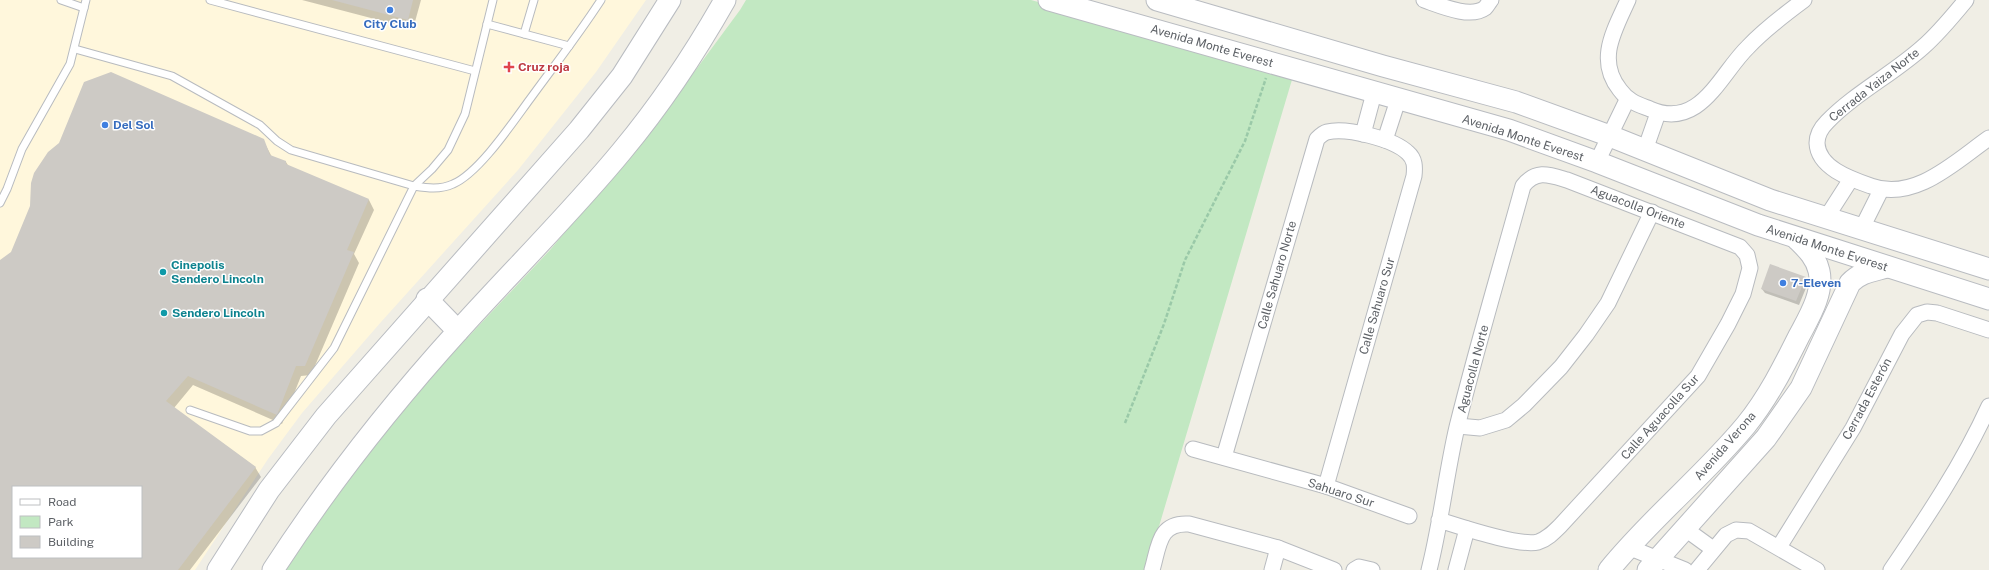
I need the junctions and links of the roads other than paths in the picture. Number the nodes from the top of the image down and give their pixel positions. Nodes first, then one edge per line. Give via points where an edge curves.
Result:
1 (61, 0) edge
2 (86, 0) edge
3 (210, 0) edge
4 (493, 0) edge
5 (534, 0) edge
6 (601, 0) edge
7 (670, 0) edge
8 (725, 0) edge
9 (1049, 0) edge
10 (1157, 0) edge
11 (1424, 0) edge
12 (1628, 0) edge
13 (1804, 0) edge
14 (1966, 0) edge
15 (1488, 4) edge
16 (84, 8) junction
17 (487, 24) junction
18 (524, 34) junction
19 (569, 46) junction
20 (75, 49) junction
21 (1383, 66) junction
22 (476, 71) junction
23 (1374, 93) junction
24 (1398, 100) junction
25 (1627, 100) junction
26 (1658, 113) junction
27 (1610, 136) junction
28 (1374, 137) junction
29 (1989, 138) edge
30 (1645, 150) junction
31 (1597, 162) junction
32 (1535, 175) joint
33 (1857, 181) junction
34 (414, 186) junction
35 (1736, 186) junction
36 (1881, 190) junction
37 (0, 202) edge
38 (1652, 212) junction
39 (1726, 213) junction
40 (1826, 218) junction
41 (1861, 230) junction
42 (1797, 239) junction
43 (1740, 246) joint
44 (1887, 267) junction
45 (1980, 267) edge
46 (1962, 291) junction
47 (427, 299) junction
48 (1817, 299) junction
49 (1989, 299) edge
50 (1841, 306) junction
51 (1989, 330) edge
52 (458, 331) junction
53 (1989, 406) edge
54 (190, 410) dead end
55 (1458, 426) junction
56 (1193, 449) dead end
57 (1224, 457) junction
58 (1326, 486) junction
59 (1409, 516) dead end
60 (1439, 520) junction
61 (1684, 528) junction
62 (1467, 529) junction
63 (1628, 547) junction
64 (1779, 547) junction
65 (1278, 548) junction
66 (1713, 549) junction
67 (1652, 564) edge
68 (218, 570) edge
69 (273, 570) edge
70 (1152, 570) edge
71 (1272, 570) edge
72 (1334, 570) edge
73 (1354, 570) edge
74 (1372, 570) edge
75 (1429, 570) edge
76 (1456, 570) edge
77 (1609, 570) edge
78 (1685, 570) edge
79 (1697, 570) edge
80 (1817, 570) edge
81 (1890, 570) edge

1 - 16 lane
2 - 16 lane
3 - 22 lane
4 - 17 lane
5 - 18 lane
6 - 19 lane
7 - 47 street via 622,76 580,130
8 - 52 street via 705,36 666,95 622,151
9 - 23 street, Avenida Monte Everest
10 - 21 street
11 - 15 street via 1461,12 1474,12
12 - 25 street via 1611,41 1607,60 1610,73
13 - 26 street via 1747,47 1708,97 1693,109 1676,113
14 - 33 street, Cerrada Yaiza Norte via 1924,47 1840,110 1819,132 1819,153 1839,173
16 - 20 lane
17 - 18 lane
17 - 22 lane
18 - 19 lane
19 - 34 lane via 509,127 463,178 441,188
20 - 34 lane via 172,76 260,125 277,142 291,150
20 - 37 lane via 64,76 22,149
21 - 23 street
21 - 27 street via 1516,102
22 - 34 lane via 465,114 448,150
23 - 24 street, Avenida Monte Everest
23 - 28 street
24 - 28 street
24 - 31 street, Avenida Monte Everest via 1508,130
25 - 26 street
25 - 27 street
26 - 30 street
27 - 30 street
27 - 31 street
28 - 57 street, Calle Sahuaro Norte via 1329,131 1317,139
28 - 58 street, Calle Sahuaro Sur via 1409,153 1413,159 1414,176
29 - 36 street via 1922,183 1907,188
30 - 35 street
31 - 39 street, Avenida Monte Everest
32 - 38 street, Aguacolla Oriente via 1546,174 1567,180
32 - 55 street, Aguacolla Norte via 1528,179 1524,186
33 - 36 street
33 - 40 street
34 - 54 lane via 334,348 276,423 261,431 250,431
35 - 39 street
35 - 40 street
36 - 41 street
38 - 43 street, Aguacolla Oriente
38 - 55 street via 1608,303 1561,367 1506,420 1480,428
39 - 42 street, Avenida Monte Everest
40 - 41 street
41 - 45 street
42 - 44 street, Avenida Monte Everest
42 - 48 street, Avenida Verona via 1816,261 1819,271
43 - 62 street, Calle Aguacolla Sur via 1748,255 1750,268 1743,294 1698,376 1560,526 1548,538 1536,542 1521,542
44 - 46 street, Avenida Monte Everest
44 - 50 street, Avenida Verona via 1855,277
45 - 46 street
46 - 49 street, Avenida Monte Everest
47 - 52 street
47 - 68 street via 326,416 270,490
48 - 50 street
48 - 63 street, Avenida Verona via 1781,372 1747,423 1710,466
50 - 61 street, Avenida Verona via 1801,388 1775,425 1732,477
51 - 64 street, Cerrada Esterón via 1937,313 1917,315 1902,334 1853,428
52 - 69 street via 308,516
53 - 81 street via 1937,503
55 - 60 street, Aguacolla Norte
56 - 57 street, Sahuaro Sur
57 - 58 street, Sahuaro Sur
58 - 59 street, Sahuaro Sur
60 - 62 street
60 - 75 street, Aguacolla Norte
61 - 66 street
61 - 67 street, Avenida Verona
62 - 76 street
63 - 67 street
63 - 77 street, Avenida Verona
64 - 66 street via 1749,531 1736,530 1726,535
64 - 80 street
65 - 70 street via 1177,523 1168,527 1162,536
65 - 71 street
65 - 72 street
66 - 79 street
67 - 78 street
73 - 74 street

